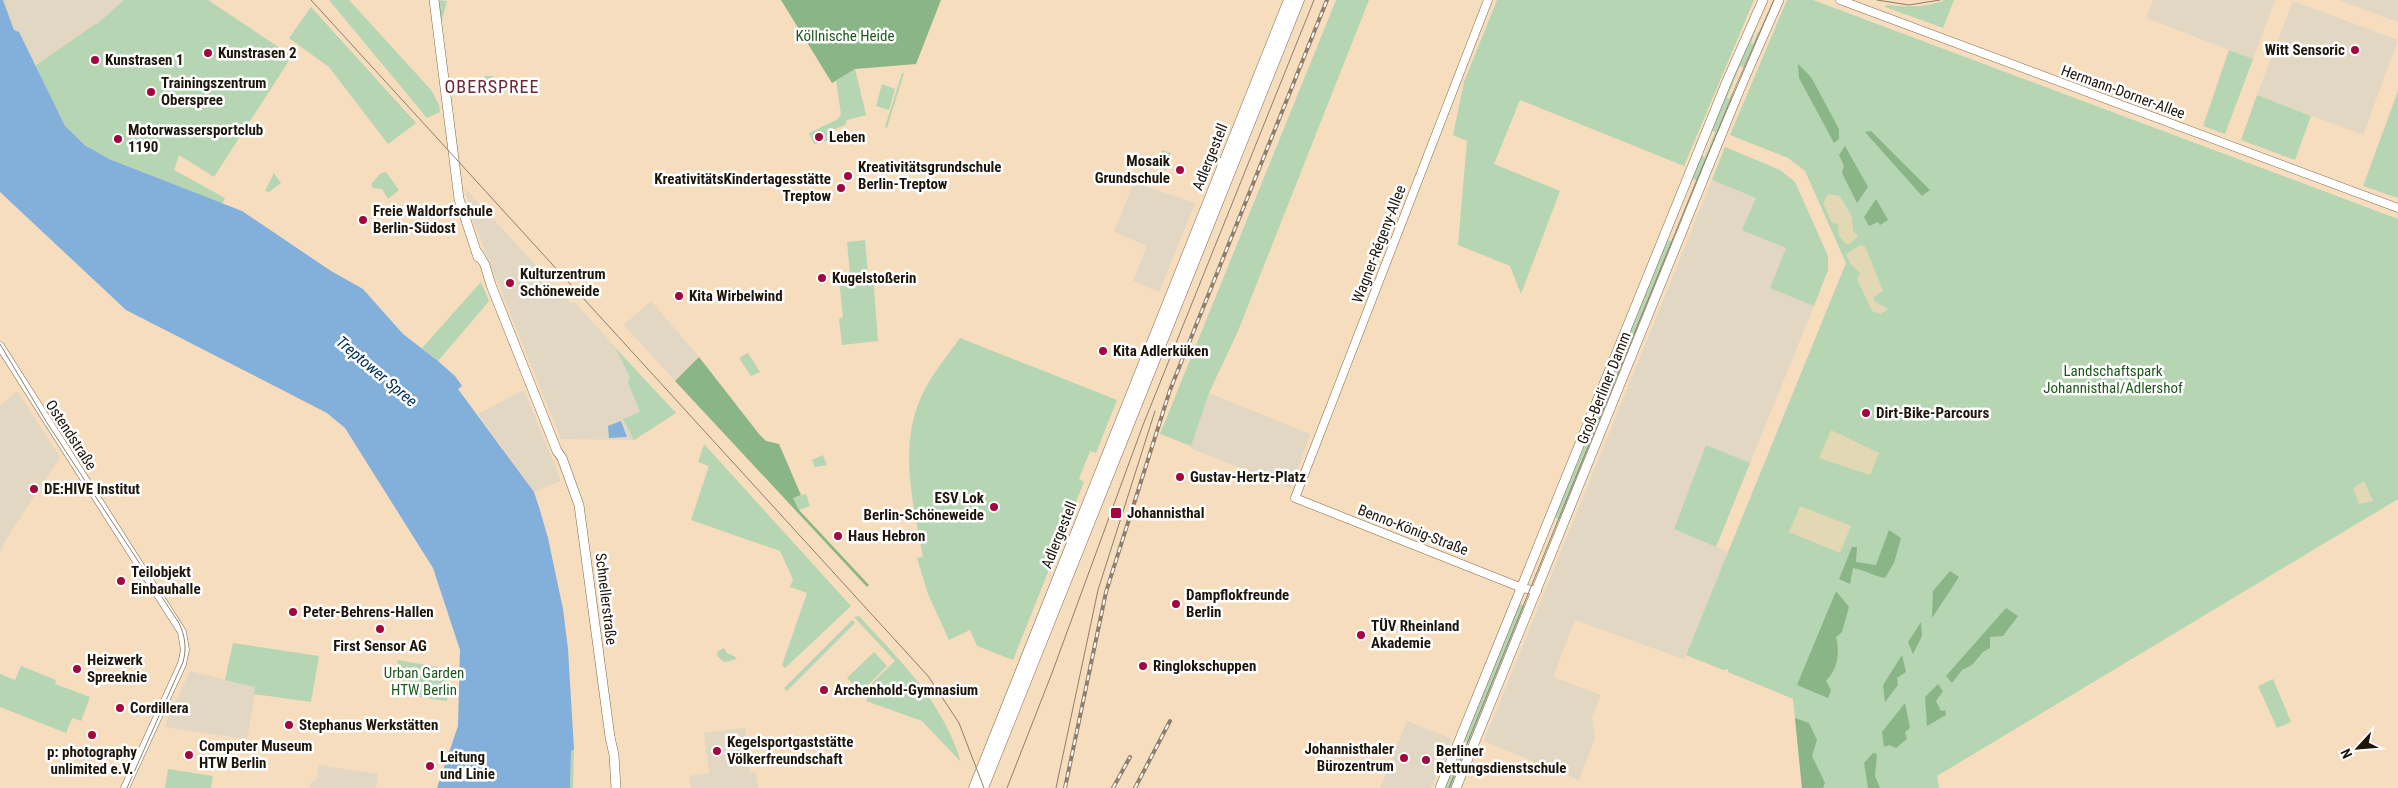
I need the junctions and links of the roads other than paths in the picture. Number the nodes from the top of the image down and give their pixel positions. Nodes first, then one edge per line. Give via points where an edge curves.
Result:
1 (434, 0) edge
2 (1288, 0) edge
3 (1299, 0) edge
4 (1488, 0) edge
5 (1763, 0) edge
6 (1779, 0) edge
7 (1840, 0) edge
8 (1258, 89) junction
9 (2398, 208) edge
10 (1176, 295) junction
11 (0, 346) edge
12 (1295, 498) joint
13 (1522, 588) junction
14 (1536, 591) junction
15 (125, 788) edge
16 (616, 788) edge
17 (974, 788) edge
18 (983, 788) edge
19 (1440, 788) edge
20 (1456, 788) edge

1 - 16 main road, Schnellerstraße via 464,218 485,265 558,460 564,466 579,505 610,738 609,756
2 - 8 main road, Adlergestell
3 - 8 main road, Adlergestell
4 - 12 street, Wagner-Régeny-Allee
5 - 13 main road, Groß-Berliner Damm via 1727,81
6 - 14 main road, Groß-Berliner Damm
7 - 9 street, Hermann-Dorner-Allee
8 - 10 main road, Adlergestell
10 - 17 main road, Adlergestell
10 - 18 main road, Adlergestell
11 - 15 street, Ostendstraße via 174,618 183,639 184,654 179,670
12 - 13 street, Benno-König-Straße
13 - 14 street, Benno-König-Straße
13 - 19 main road, Groß-Berliner Damm
14 - 20 main road, Groß-Berliner Damm

